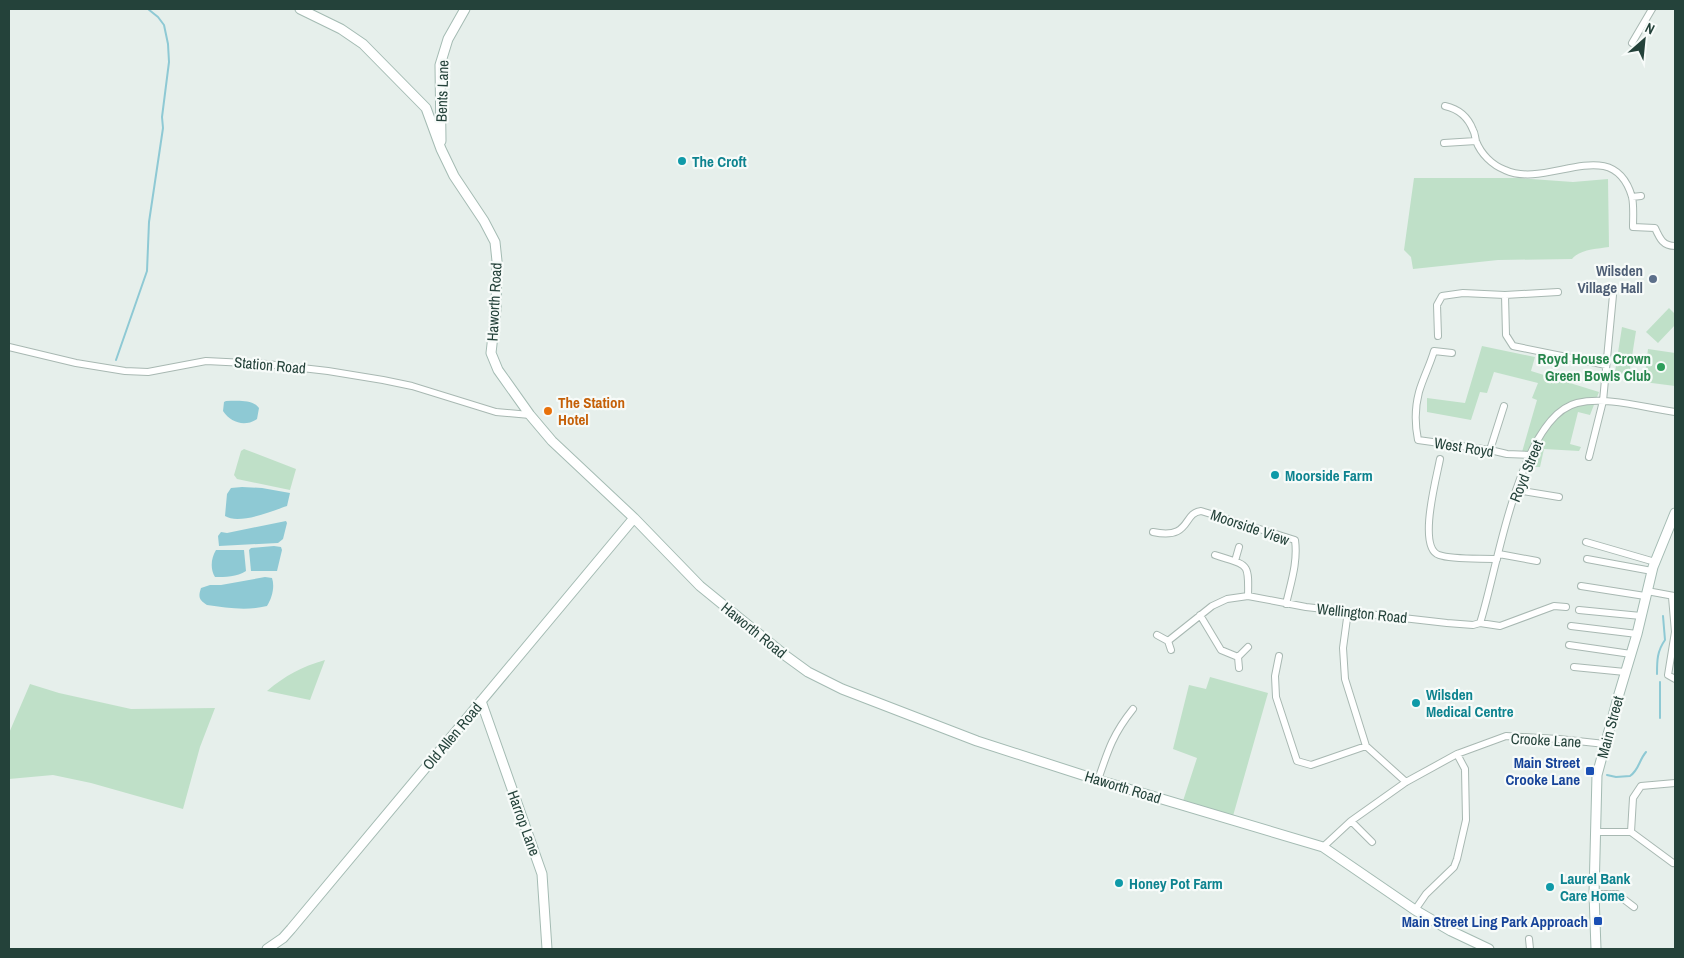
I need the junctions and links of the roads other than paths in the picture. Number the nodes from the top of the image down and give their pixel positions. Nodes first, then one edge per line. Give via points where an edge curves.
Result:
1 (300, 9) edge
2 (465, 9) edge
3 (1652, 9) edge
4 (1632, 43) dead end
5 (1446, 106) dead end
6 (1476, 141) junction
7 (1444, 143) dead end
8 (441, 149) junction
9 (1641, 196) dead end
10 (1632, 197) junction
11 (1675, 246) edge
12 (1558, 292) dead end
13 (1505, 295) junction
14 (1613, 295) dead end
15 (1438, 336) dead end
16 (9, 347) edge
17 (1452, 353) dead end
18 (1606, 365) junction
19 (1603, 401) junction
20 (1504, 406) dead end
21 (1675, 412) edge
22 (530, 415) junction
23 (1490, 450) junction
24 (1530, 455) junction
25 (1588, 457) dead end
26 (1440, 459) dead end
27 (1516, 490) junction
28 (1559, 497) dead end
29 (1675, 513) edge
30 (634, 518) junction
31 (1153, 532) dead end
32 (1586, 542) dead end
33 (1240, 547) dead end
34 (1614, 550) junction
35 (1215, 555) dead end
36 (1498, 556) junction
37 (1587, 559) dead end
38 (1235, 561) junction
39 (1537, 561) dead end
40 (1612, 563) junction
41 (1654, 566) junction
42 (1581, 586) dead end
43 (1646, 593) junction
44 (1248, 596) junction
45 (1674, 596) edge
46 (1286, 604) junction
47 (1566, 607) dead end
48 (1579, 610) dead end
49 (1348, 611) junction
50 (1200, 615) junction
51 (1641, 616) junction
52 (1480, 623) junction
53 (1571, 626) dead end
54 (1637, 634) junction
55 (1157, 635) dead end
56 (1168, 641) junction
57 (1569, 646) dead end
58 (1248, 647) dead end
59 (1170, 650) dead end
60 (1631, 654) junction
61 (1280, 656) dead end
62 (1238, 657) junction
63 (1574, 667) dead end
64 (1239, 668) dead end
65 (1625, 672) junction
66 (1675, 678) edge
67 (481, 701) junction
68 (1133, 709) dead end
69 (1605, 744) junction
70 (1366, 746) junction
71 (1457, 754) junction
72 (1098, 780) junction
73 (1406, 782) junction
74 (1675, 783) edge
75 (1352, 821) junction
76 (1596, 832) junction
77 (1631, 832) junction
78 (1372, 842) dead end
79 (1323, 847) junction
80 (1673, 863) dead end
81 (1594, 894) junction
82 (1634, 908) dead end
83 (1415, 910) junction
84 (1529, 939) dead end
85 (268, 949) edge
86 (547, 949) edge
87 (1489, 949) edge
88 (1530, 949) edge
89 (1596, 949) edge

1 - 8 main road, Haworth Road via 363,44 426,108
2 - 8 main road, Bents Lane via 448,39 440,65
3 - 4 street
5 - 6 street via 1463,114 1474,131
6 - 7 street
6 - 10 street via 1486,158 1514,173 1536,176 1593,164 1608,166 1621,174
8 - 22 main road, Haworth Road via 494,242 497,284 491,353 498,370
9 - 10 street
10 - 11 street via 1633,227 1656,228 1666,245
12 - 13 street
13 - 15 street via 1463,293 1442,296 1437,305
13 - 18 street via 1506,335 1513,346
14 - 18 street
16 - 22 street, Station Road via 131,372 206,361 328,371 412,386 496,412
17 - 23 street, West Royd via 1434,351 1419,393 1418,440
18 - 19 street
19 - 21 street, Royd Street
19 - 24 street, Royd Street via 1576,403 1557,413
19 - 25 street
20 - 23 street
22 - 30 main road, Haworth Road via 565,454
23 - 24 street, West Royd
24 - 27 street, Royd Street
26 - 36 street via 1427,527 1430,547 1436,555
27 - 28 street
27 - 36 street, Royd Street
29 - 41 main road, Main Street
30 - 67 main road, Old Allen Road
30 - 72 main road, Haworth Road via 700,586 808,672 842,689 977,741
31 - 46 street, Moorside View via 1166,535 1177,532 1194,513 1201,510 1295,540 1296,563
32 - 34 street
33 - 38 street
34 - 40 street
34 - 41 street
35 - 38 street
36 - 39 street
36 - 52 street, Royd Street
37 - 40 street
38 - 44 street via 1248,570
40 - 41 street
41 - 43 main road, Main Street
42 - 43 street
43 - 45 street
43 - 51 main road, Main Street
44 - 46 street, Wellington Road
44 - 50 street, Wellington Road via 1227,599
45 - 66 street via 1675,632 1668,675
46 - 49 street, Wellington Road
47 - 52 street, Wellington Road via 1554,606 1500,626
48 - 51 street
49 - 52 street, Wellington Road via 1447,623
49 - 70 street via 1343,648 1345,678
50 - 56 street, Wellington Road
50 - 62 street via 1221,650
51 - 54 main road, Main Street
53 - 54 street
54 - 60 main road, Main Street
55 - 56 street
56 - 59 street
57 - 60 street
58 - 62 street
60 - 65 main road, Main Street
61 - 70 street via 1275,676 1276,697 1297,761 1311,765
62 - 64 street
63 - 65 street
65 - 69 main road, Main Street
67 - 85 main road, Old Allen Road via 292,929
67 - 86 main road, Harrop Lane via 542,874
68 - 72 street via 1111,740
69 - 71 street, Crooke Lane via 1506,736
69 - 76 main road, Main Street via 1598,775
70 - 73 street
71 - 73 street, Crooke Lane
71 - 83 street via 1465,769 1466,811 1457,860
72 - 79 main road, Haworth Road
73 - 75 street, Crooke Lane
74 - 77 street via 1641,786 1633,798
75 - 78 street
75 - 79 street
76 - 77 street
76 - 81 main road, Main Street
77 - 80 street
79 - 83 main road, Haworth Road
81 - 82 street via 1617,894
81 - 89 main road, Main Street
83 - 87 main road, Haworth Road
84 - 88 street

